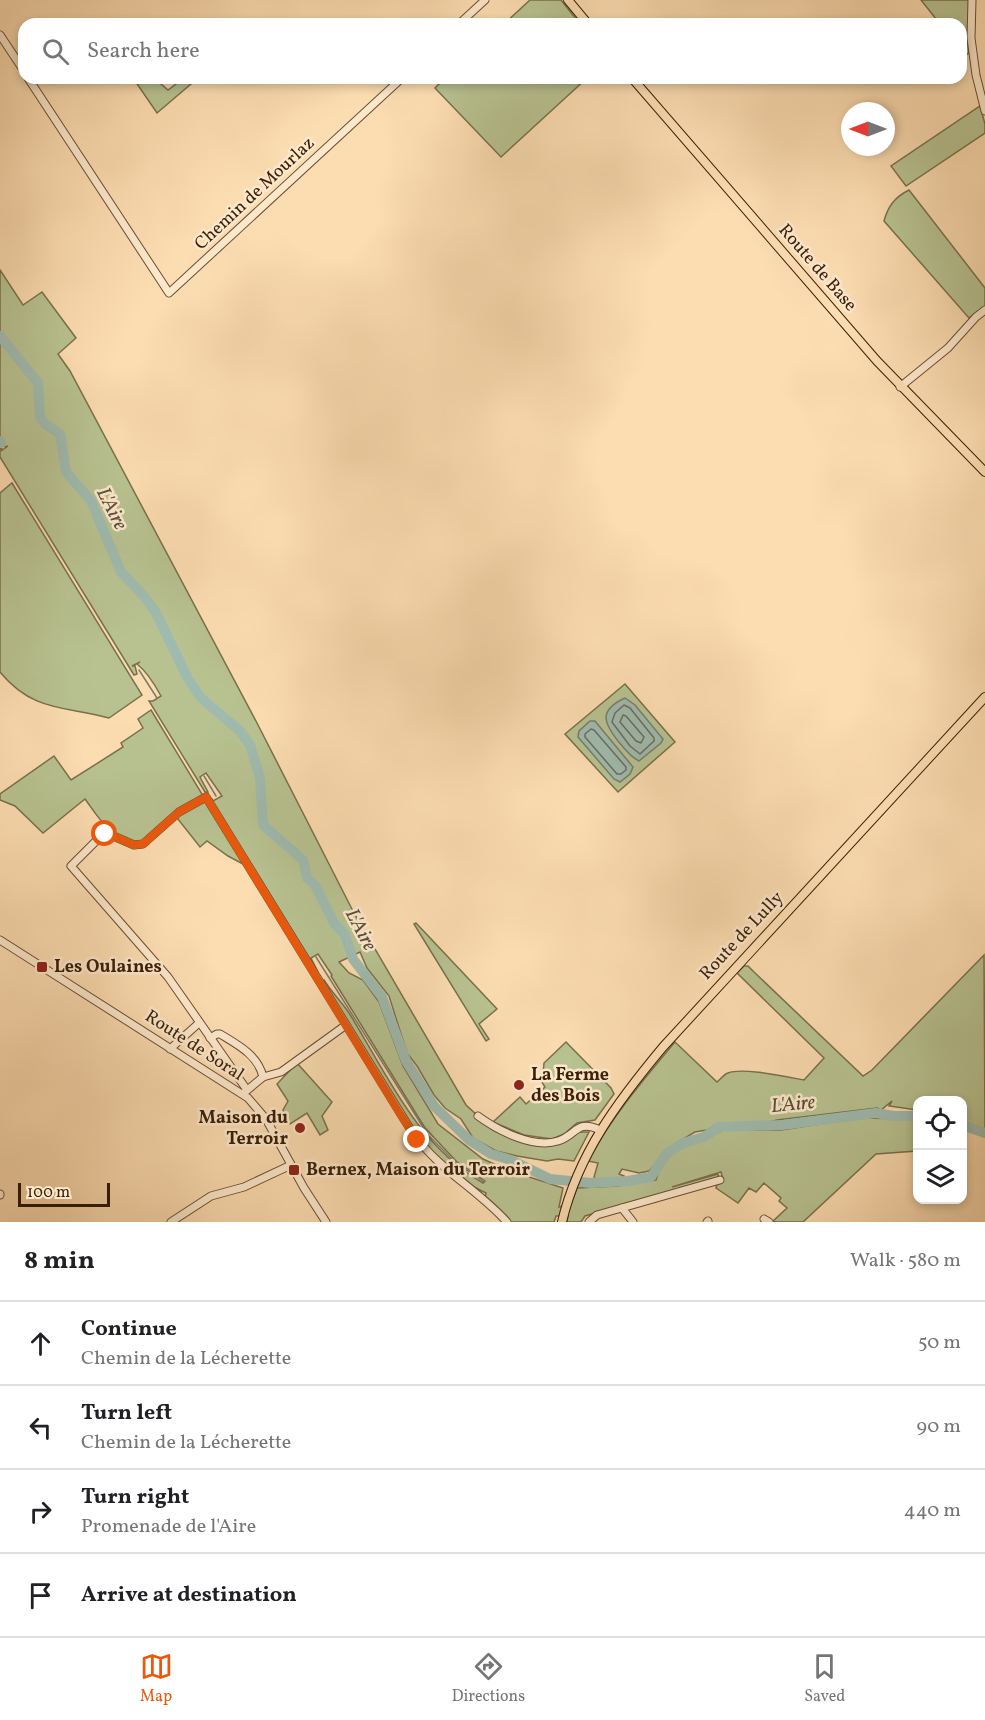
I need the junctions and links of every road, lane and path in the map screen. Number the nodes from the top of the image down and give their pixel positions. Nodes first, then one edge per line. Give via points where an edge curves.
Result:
1 (485, 0) edge
2 (568, 0) edge
3 (972, 0) edge
4 (466, 18) edge
5 (583, 18) edge
6 (0, 35) edge
7 (18, 62) edge
8 (32, 84) edge
9 (396, 84) edge
10 (637, 84) edge
11 (985, 111) edge
12 (985, 310) edge
13 (900, 387) junction
14 (985, 472) edge
15 (985, 697) edge
16 (0, 940) edge
17 (199, 1023) junction
18 (346, 1025) junction
19 (210, 1038) junction
20 (170, 1049) junction
21 (263, 1077) junction
22 (245, 1092) junction
23 (478, 1116) dead end
24 (600, 1130) junction
25 (291, 1164) junction
26 (720, 1180) dead end
27 (622, 1208) junction
28 (171, 1222) edge
29 (326, 1222) edge
30 (507, 1222) edge
31 (561, 1222) edge
32 (589, 1222) edge
33 (633, 1222) edge

1 - 4 street
2 - 5 main road
3 - 11 street via 971,38
6 - 7 street
8 - 9 street, Chemin de Mourlaz via 169,293
10 - 13 main road, Route de Base
12 - 13 street via 948,348
13 - 14 main road, Route de Base
15 - 24 main road, Route de Lully via 663,1047
16 - 20 street, Route de Soral
17 - 18 street via 168,976 71,866 101,836 143,844 179,812 206,797
17 - 19 street
17 - 20 street
18 - 21 street via 281,1072
18 - 30 street via 423,1148
19 - 21 street via 219,1033 246,1049
19 - 22 street
20 - 22 street, Route de Soral
21 - 22 street
22 - 25 street, Route de Soral via 263,1114
23 - 24 street via 513,1136 541,1142 559,1141 581,1126
24 - 31 main road, Route de Lully via 574,1180
25 - 28 street via 244,1187 211,1196
25 - 29 street, Route de Soral
26 - 27 street
27 - 32 street via 595,1216
27 - 33 street

